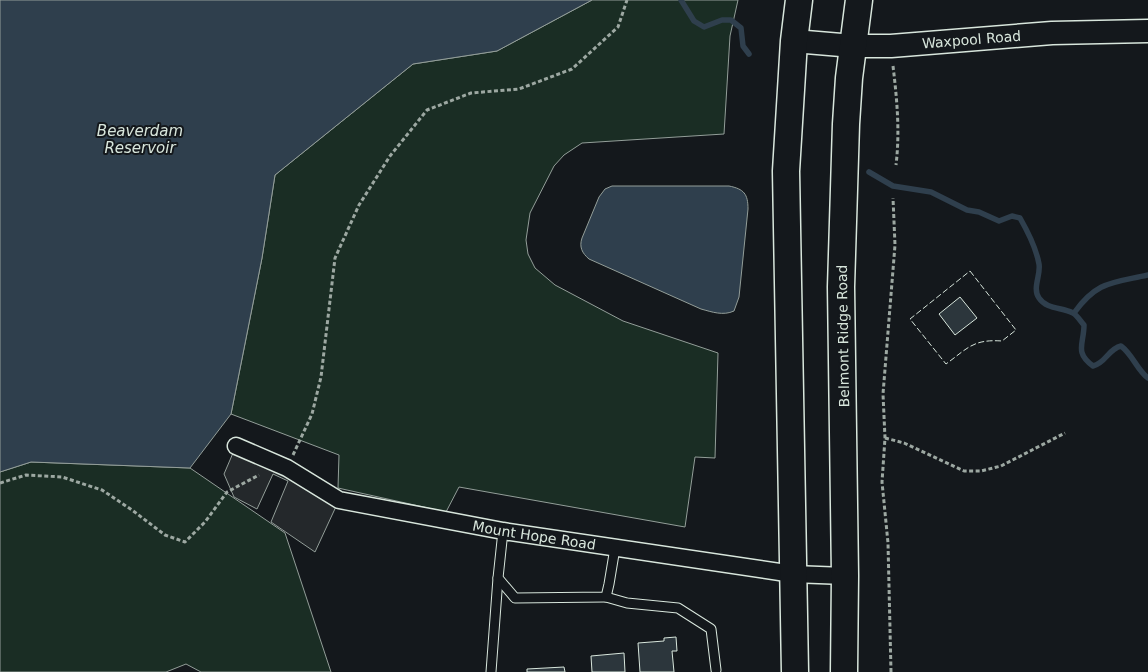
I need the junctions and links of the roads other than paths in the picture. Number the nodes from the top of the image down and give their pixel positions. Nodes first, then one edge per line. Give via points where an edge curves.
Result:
1 (799, 0) edge
2 (859, 0) edge
3 (1148, 31) edge
4 (794, 41) junction
5 (853, 46) junction
6 (236, 446) dead end
7 (503, 531) junction
8 (615, 548) junction
9 (793, 574) junction
10 (845, 576) junction
11 (498, 578) junction
12 (606, 597) junction
13 (716, 670) dead end
14 (491, 672) edge
15 (794, 672) edge
16 (844, 672) edge

1 - 4 main road
2 - 5 main road, Belmont Ridge Road
3 - 5 street, Waxpool Road via 1052,33
4 - 5 street, Waxpool Road
4 - 9 main road via 786,171
5 - 10 main road, Belmont Ridge Road via 846,124 841,287
6 - 7 street, Mount Hope Road via 288,468 339,500
7 - 8 street, Mount Hope Road
7 - 11 lane
8 - 9 street, Mount Hope Road
8 - 12 lane
9 - 10 street, Mount Hope Road
9 - 15 main road
10 - 16 main road, Belmont Ridge Road
11 - 12 lane via 515,598
11 - 14 lane
12 - 13 lane via 627,603 678,608 711,630

